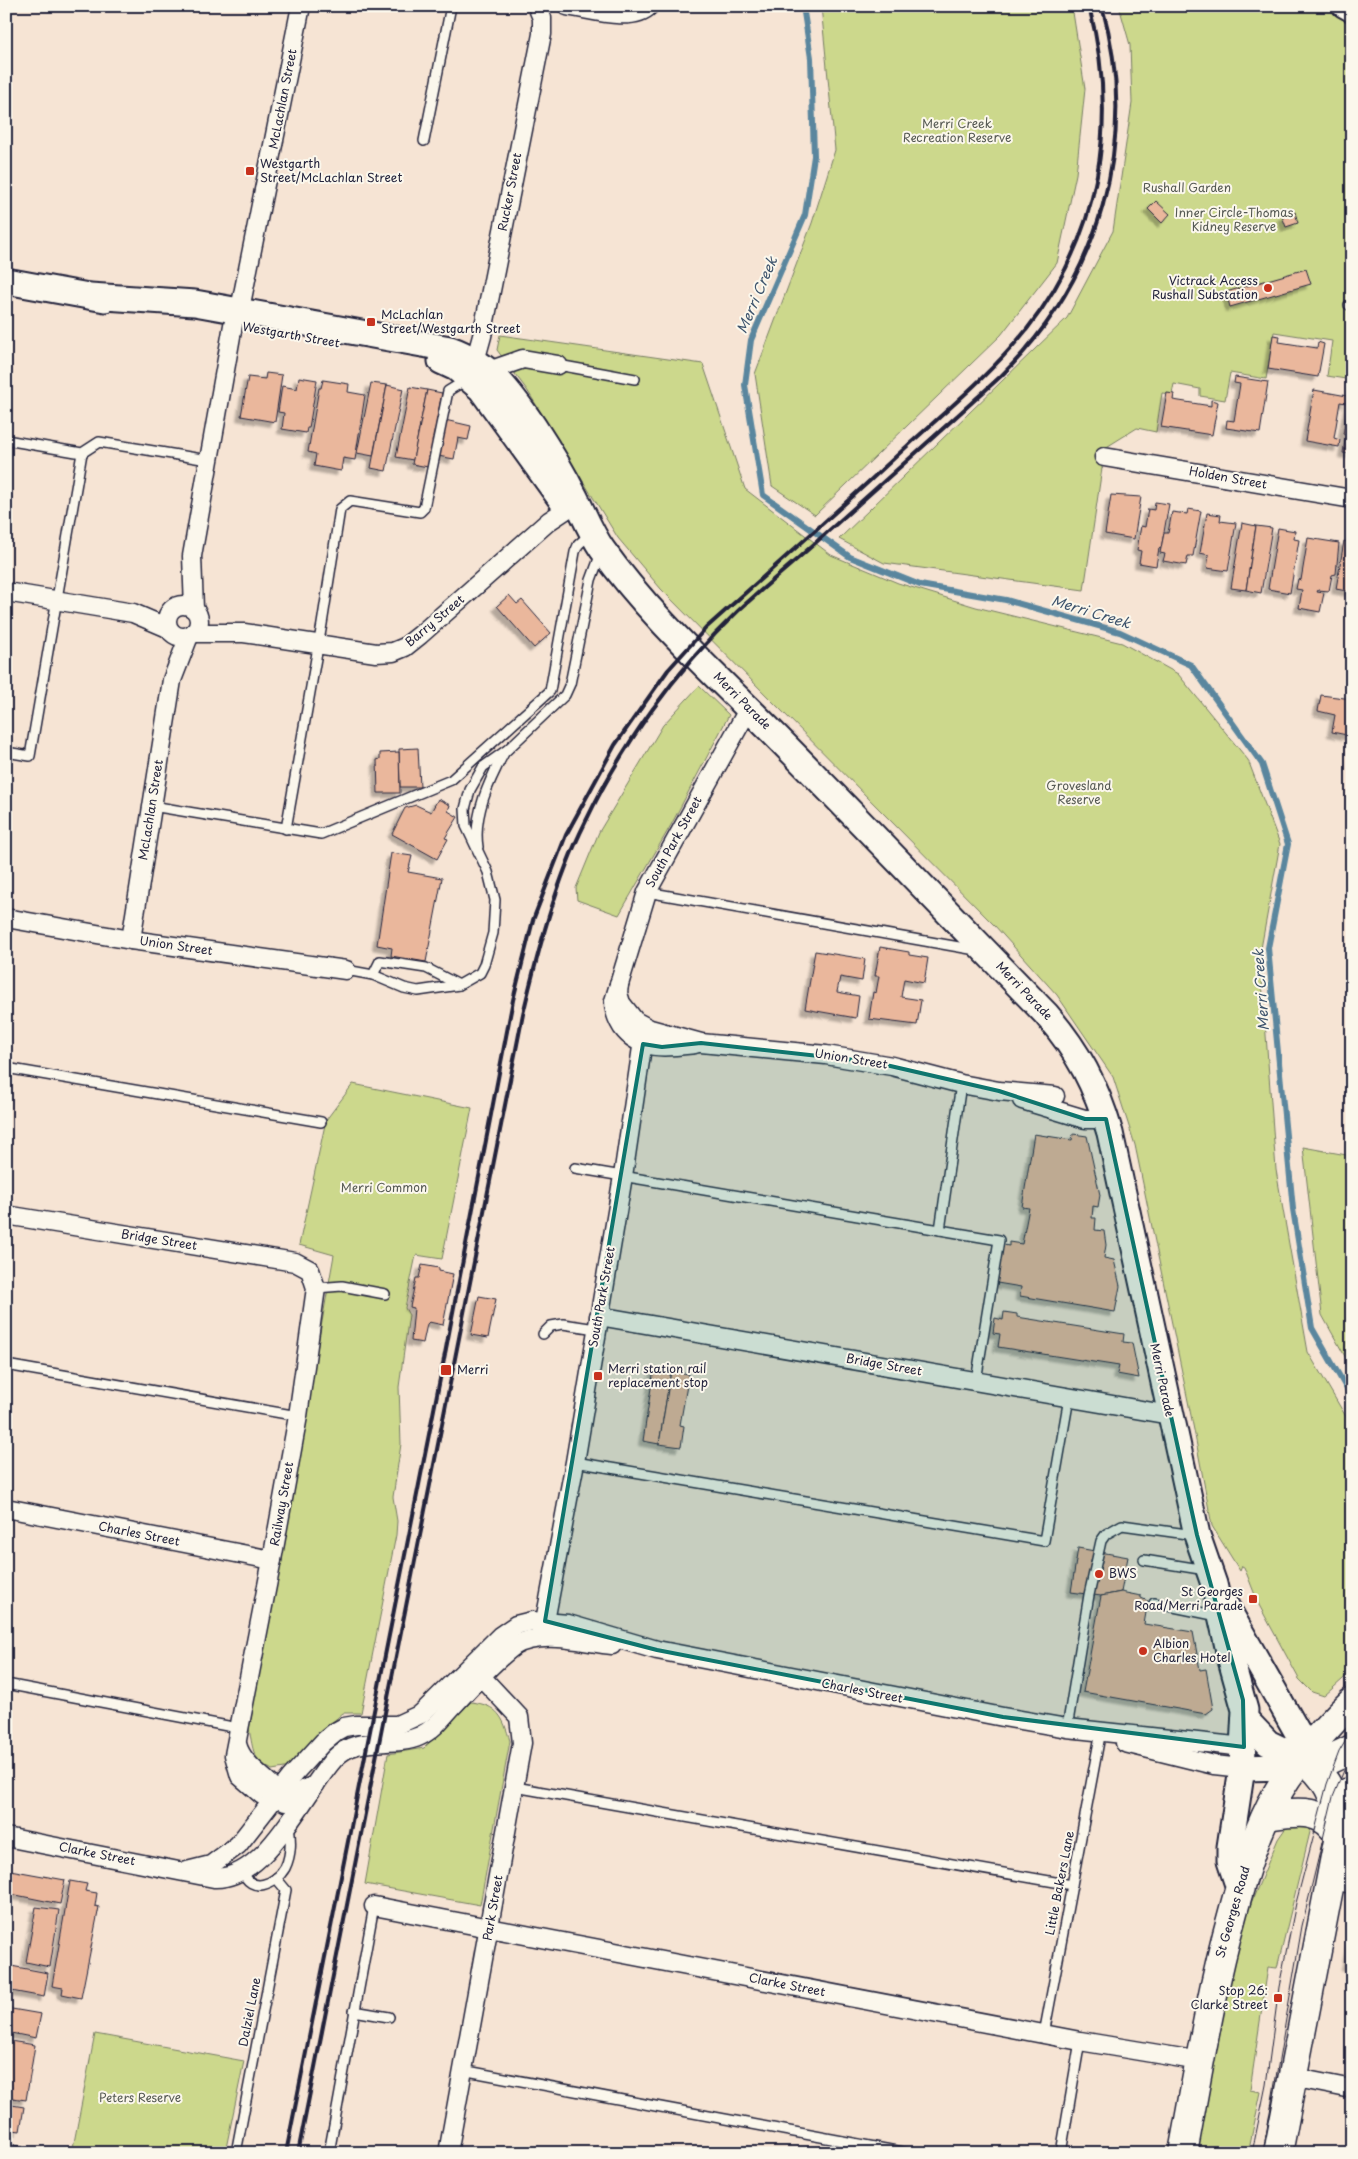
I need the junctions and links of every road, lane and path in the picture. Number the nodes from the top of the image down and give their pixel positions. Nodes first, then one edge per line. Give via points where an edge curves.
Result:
1 (301, 6) edge
2 (451, 6) edge
3 (537, 6) edge
4 (567, 6) edge
5 (649, 6) edge
6 (1343, 6) edge
7 (1352, 11) edge
8 (424, 141) dead end
9 (6, 281) edge
10 (236, 317) junction
11 (558, 365) joint
12 (478, 370) junction
13 (635, 379) dead end
14 (6, 440) edge
15 (82, 453) junction
16 (1104, 457) dead end
17 (208, 460) junction
18 (1352, 499) edge
19 (572, 505) junction
20 (597, 541) junction
21 (192, 556) junction
22 (6, 592) edge
23 (55, 601) junction
24 (172, 609) junction
25 (133, 613) junction
26 (194, 624) junction
27 (169, 629) junction
28 (319, 645) junction
29 (172, 680) junction
30 (749, 708) junction
31 (506, 750) junction
32 (6, 752) edge
33 (152, 806) junction
34 (286, 829) junction
35 (479, 852) junction
36 (647, 892) junction
37 (6, 918) edge
38 (131, 940) junction
39 (986, 952) junction
40 (346, 970) joint
41 (372, 975) junction
42 (459, 985) junction
43 (644, 1036) junction
44 (6, 1068) edge
45 (961, 1084) junction
46 (999, 1091) junction
47 (1055, 1096) dead end
48 (1106, 1119) junction
49 (321, 1122) dead end
50 (575, 1168) dead end
51 (623, 1176) junction
52 (6, 1215) edge
53 (940, 1230) junction
54 (310, 1270) joint
55 (316, 1288) junction
56 (385, 1294) dead end
57 (598, 1322) junction
58 (543, 1334) dead end
59 (6, 1365) edge
60 (976, 1382) junction
61 (1069, 1398) junction
62 (1170, 1415) junction
63 (298, 1416) junction
64 (575, 1462) junction
65 (6, 1508) edge
66 (1197, 1535) junction
67 (272, 1560) junction
68 (1144, 1560) dead end
69 (1211, 1577) junction
70 (1154, 1603) dead end
71 (1221, 1616) junction
72 (545, 1630) junction
73 (476, 1672) junction
74 (6, 1684) edge
75 (1352, 1702) edge
76 (1245, 1719) junction
77 (1067, 1728) junction
78 (237, 1732) junction
79 (1100, 1736) junction
80 (1352, 1749) edge
81 (1243, 1758) junction
82 (1301, 1759) junction
83 (315, 1785) junction
84 (515, 1787) junction
85 (1352, 1790) edge
86 (280, 1793) junction
87 (1266, 1816) junction
88 (289, 1822) junction
89 (1339, 1836) junction
90 (6, 1837) edge
91 (242, 1841) junction
92 (187, 1871) junction
93 (243, 1872) junction
94 (276, 1878) junction
95 (1342, 1882) edge
96 (1072, 1885) junction
97 (1239, 1888) junction
98 (374, 1906) joint
99 (489, 1928) junction
100 (354, 2011) junction
101 (389, 2017) dead end
102 (1044, 2034) junction
103 (1080, 2041) junction
104 (1200, 2061) junction
105 (462, 2070) junction
106 (1292, 2077) junction
107 (1352, 2089) edge
108 (6, 2149) edge
109 (26, 2153) edge
110 (236, 2153) edge
111 (329, 2153) edge
112 (448, 2153) edge
113 (907, 2153) edge
114 (1061, 2153) edge
115 (1182, 2153) edge
116 (1278, 2153) edge

1 - 10 street, McLachlan Street
2 - 8 lane
3 - 12 street, Rucker Street via 542,18 542,34
4 - 5 street via 634,15
6 - 7 street
9 - 10 main road, Westgarth Street
10 - 12 main road, Westgarth Street via 424,357 456,368
10 - 17 street, McLachlan Street
11 - 12 street via 523,359
11 - 13 lane
12 - 19 main road, Merri Parade via 513,396 556,461
12 - 28 lane via 448,391 424,508 420,512 350,501 340,510
14 - 15 lane
15 - 17 lane via 100,442
15 - 23 lane
16 - 18 street, Holden Street
17 - 21 street, McLachlan Street
19 - 20 main road, Merri Parade
19 - 28 street, Barry Street via 549,521 405,647 376,654
20 - 30 main road, Merri Parade via 671,630
20 - 31 lane via 568,690
20 - 34 lane via 578,545 575,552 550,691 450,780 322,834
21 - 24 street, McLachlan Street
21 - 26 street, McLachlan Street
22 - 23 street
23 - 25 street
23 - 32 lane via 30,756
24 - 25 street
24 - 26 street via 187,605
24 - 27 street via 167,619
25 - 27 street
26 - 27 street via 179,636
26 - 28 street, Barry Street
26 - 29 street, McLachlan Street
27 - 29 street, McLachlan Street
28 - 34 lane
29 - 33 street, McLachlan Street
30 - 36 street, South Park Street
30 - 39 main road, Merri Parade
31 - 35 lane via 483,801 477,833
31 - 35 lane via 483,767 467,799 465,823
33 - 34 lane
33 - 38 street, McLachlan Street
35 - 42 lane via 494,886 495,924 482,970
36 - 39 lane
36 - 43 street, South Park Street via 614,1003 617,1018 631,1037
37 - 38 street, Union Street
38 - 40 street, Union Street
39 - 48 main road, Merri Parade via 1068,1040 1094,1085
40 - 41 lane
41 - 42 lane via 414,991
41 - 42 lane via 380,961 426,968
43 - 45 street, Union Street via 662,1047 701,1043 873,1062
43 - 51 street, South Park Street
44 - 49 lane
45 - 46 street, Union Street
45 - 53 lane
46 - 47 street, Union Street
46 - 48 street, Union Street via 1085,1119
48 - 62 main road, Merri Parade
50 - 51 lane
51 - 53 lane
51 - 57 street, South Park Street
52 - 54 street, Bridge Street via 295,1262
53 - 60 lane via 999,1240
54 - 55 street, Railway Street
55 - 56 lane via 342,1286
55 - 63 street, Railway Street
57 - 58 lane, Bridge Street via 551,1326
57 - 60 street, Bridge Street
57 - 64 street, South Park Street
59 - 63 lane
60 - 61 street, Bridge Street
61 - 62 street, Bridge Street
61 - 64 lane via 1044,1541
62 - 66 main road, Merri Parade
63 - 67 street, Railway Street
64 - 72 street, South Park Street
65 - 67 street, Charles Street
66 - 69 main road, Merri Parade
66 - 77 lane via 1122,1525 1106,1534 1101,1541
67 - 78 street, Railway Street
68 - 69 lane
69 - 71 main road, Merri Parade
69 - 82 main road, Merri Parade via 1299,1735
70 - 71 lane
71 - 76 main road, Merri Parade
72 - 73 street, Charles Street via 532,1621 512,1627 497,1639
72 - 77 street, Charles Street via 568,1624 657,1650
73 - 83 street, Charles Street via 429,1731 403,1741 366,1742 348,1748 335,1758
73 - 84 street, Park Street via 519,1716 522,1743
73 - 86 street, Charles Street via 427,1710 397,1725 352,1726 335,1732
74 - 78 lane
75 - 82 highway, St Georges Road via 1325,1728
76 - 81 main road, Merri Parade
76 - 82 main road via 1268,1743
77 - 79 street, Charles Street
77 - 81 street, Charles Street
78 - 86 street, Railway Street via 234,1761 243,1780 262,1795
79 - 81 street, Charles Street via 1199,1762
79 - 96 lane, Little Bakers Lane
80 - 82 highway via 1324,1762
81 - 82 main road, Charles Street
81 - 97 main road, Merri Parade via 1230,1847 1230,1861
82 - 87 highway, St Georges Road
82 - 89 highway via 1319,1773 1333,1797
83 - 86 street, Railway Street via 296,1793
83 - 88 street, Charles Street
84 - 96 lane
84 - 99 street, Park Street
85 - 89 highway
86 - 88 street via 287,1806
86 - 91 street, Clarke Street
87 - 89 highway via 1318,1815 1327,1820
87 - 97 highway, St Georges Road
88 - 93 street
88 - 94 lane via 290,1854
89 - 95 highway
90 - 92 street, Clarke Street
91 - 92 street, Clarke Street via 211,1865
91 - 93 street
92 - 93 street, Clarke Street via 220,1878
93 - 94 lane via 250,1884 266,1884
94 - 110 lane, Dalziel Lane via 286,1890
95 - 106 highway
96 - 102 lane, Little Bakers Lane
97 - 104 highway, St Georges Road via 1218,1965
98 - 99 street, Clarke Street
98 - 100 lane
99 - 102 street, Clarke Street
99 - 105 street, Park Street
100 - 101 lane
100 - 111 lane
102 - 103 street, Clarke Street
103 - 104 street, Clarke Street
103 - 114 lane
104 - 115 highway, St Georges Road
105 - 112 street, Park Street
105 - 113 lane
106 - 107 street
106 - 116 highway
108 - 109 lane

